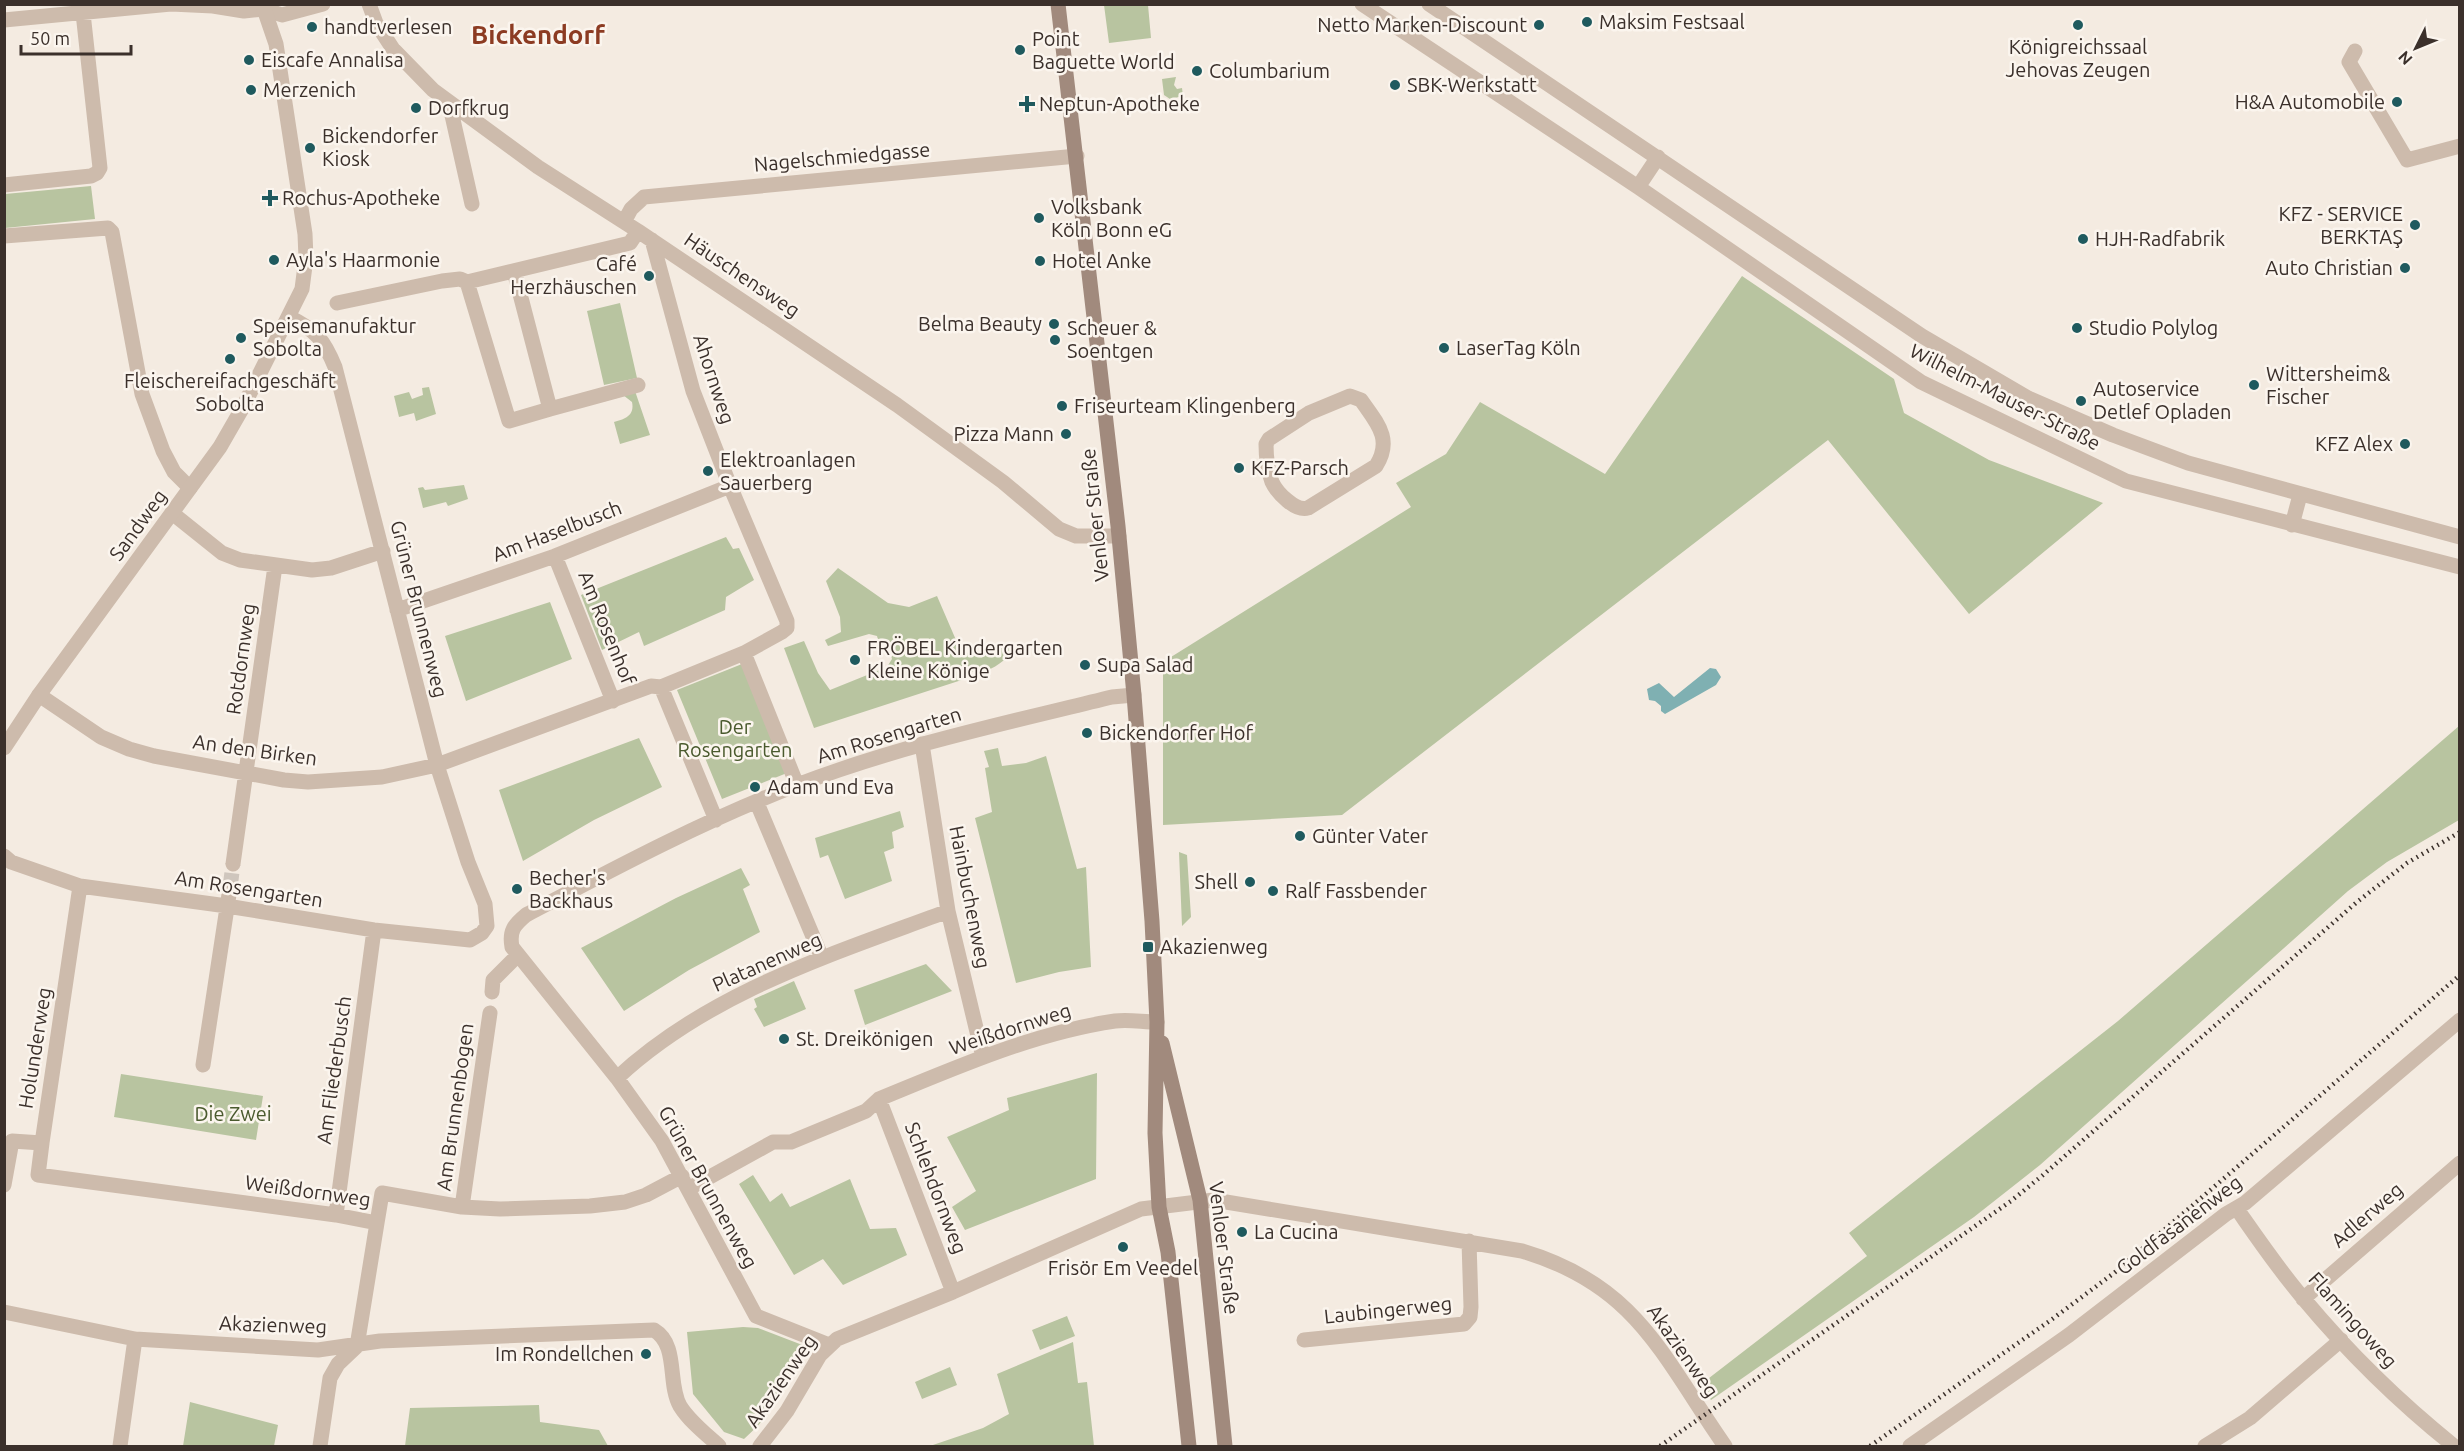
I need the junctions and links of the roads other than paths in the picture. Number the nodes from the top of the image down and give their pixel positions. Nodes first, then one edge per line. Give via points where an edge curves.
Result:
1 (171, 4) edge
2 (323, 4) edge
3 (369, 4) edge
4 (1058, 4) edge
5 (1362, 4) edge
6 (1430, 4) edge
7 (264, 7) edge
8 (83, 14) junction
9 (4, 20) edge
10 (2355, 51) dead end
11 (449, 102) junction
12 (2460, 146) edge
13 (1077, 156) junction
14 (1658, 157) junction
15 (4, 185) edge
16 (1638, 187) junction
17 (472, 204) dead end
18 (624, 222) junction
19 (639, 231) junction
20 (4, 236) edge
21 (652, 240) junction
22 (514, 271) junction
23 (467, 282) junction
24 (337, 303) dead end
25 (290, 317) junction
26 (638, 385) dead end
27 (550, 409) junction
28 (1273, 483) joint
29 (730, 486) junction
30 (190, 488) junction
31 (2300, 495) junction
32 (172, 513) junction
33 (2292, 525) junction
34 (1119, 536) junction
35 (2460, 537) edge
36 (382, 552) junction
37 (555, 556) junction
38 (275, 566) junction
39 (2460, 567) edge
40 (398, 610) junction
41 (787, 628) joint
42 (744, 653) junction
43 (661, 687) junction
44 (39, 695) junction
45 (1134, 695) junction
46 (613, 701) junction
47 (922, 744) junction
48 (4, 748) edge
49 (437, 765) junction
50 (246, 773) junction
51 (797, 785) junction
52 (757, 803) junction
53 (716, 820) junction
54 (4, 856) edge
55 (233, 864) tunnel mouth
56 (80, 886) junction
57 (230, 888) tunnel mouth
58 (227, 906) junction
59 (948, 911) junction
60 (487, 926) joint
61 (374, 930) junction
62 (510, 934) joint
63 (517, 956) junction
64 (822, 958) junction
65 (492, 992) dead end
66 (490, 1013) dead end
67 (2460, 1020) edge
68 (1157, 1022) junction
69 (983, 1057) junction
70 (203, 1065) dead end
71 (617, 1078) junction
72 (879, 1099) junction
73 (8, 1140) edge
74 (42, 1143) junction
75 (2460, 1163) edge
76 (685, 1183) junction
77 (4, 1185) edge
78 (1200, 1200) junction
79 (462, 1207) junction
80 (1159, 1207) junction
81 (2237, 1209) junction
82 (336, 1215) junction
83 (377, 1223) junction
84 (1468, 1241) junction
85 (953, 1292) junction
86 (2303, 1299) junction
87 (4, 1312) edge
88 (135, 1339) junction
89 (1304, 1340) dead end
90 (2341, 1340) junction
91 (829, 1345) junction
92 (357, 1346) junction
93 (120, 1446) edge
94 (320, 1446) edge
95 (719, 1446) edge
96 (761, 1446) edge
97 (1189, 1446) edge
98 (1225, 1446) edge
99 (1725, 1446) edge
100 (1910, 1446) edge
101 (2205, 1446) edge
102 (2454, 1446) edge

1 - 7 street via 244,10
1 - 8 street
2 - 7 street via 282,15
3 - 11 street, Häuschensweg via 393,49
4 - 13 main road, Venloer Straße
5 - 16 street, Wilhelm-Mauser-Straße
6 - 14 street, Wilhelm-Mauser-Straße
7 - 25 street, Sandweg via 276,44 304,234 302,288
8 - 9 street
8 - 15 street via 97,173
10 - 12 street via 2349,62 2407,160
11 - 17 street
11 - 18 street, Häuschensweg via 537,167
13 - 18 street, Nagelschmiedgasse via 644,197 631,208
13 - 34 main road, Venloer Straße
14 - 16 street
14 - 31 street, Wilhelm-Mauser-Straße via 1922,336 2028,398 2153,451
16 - 33 street, Wilhelm-Mauser-Straße via 1921,382 2126,481
18 - 19 street, Häuschensweg
19 - 21 street, Häuschensweg
19 - 22 street via 630,243
20 - 30 street via 108,228 112,232 142,394 162,451 174,472
21 - 29 street, Ahornweg via 693,391
21 - 34 street, Häuschensweg via 952,444 1059,529 1076,536
22 - 23 street
22 - 27 street
23 - 24 street via 442,281
23 - 27 street via 509,421
25 - 30 street, Sandweg via 238,417
25 - 36 street, Grüner Brunnenweg via 313,330 328,349
26 - 27 street
28 - 28 street via 1302,510 1376,466 1385,443 1361,399 1350,396 1309,413 1269,439 1266,455
29 - 37 street, Am Haselbusch
29 - 41 street, Ahornweg
30 - 32 street, Sandweg
31 - 33 street
31 - 35 street, Wilhelm-Mauser-Straße
32 - 38 street via 230,558
32 - 44 street, Sandweg
33 - 39 street, Wilhelm-Mauser-Straße
34 - 45 main road, Venloer Straße
36 - 38 street via 331,568
36 - 40 street, Grüner Brunnenweg
37 - 40 street, Am Haselbusch
37 - 46 street, Am Rosenhof
38 - 50 street, Rotdornweg
40 - 49 street, Grüner Brunnenweg
41 - 42 street, Am Rosenhof
42 - 43 street, Am Rosenhof
42 - 51 street
43 - 46 street, Am Rosenhof via 651,686
43 - 53 street, Am Rosenhof
44 - 48 street, Sandweg
44 - 50 street, An den Birken via 101,737 129,749
45 - 47 street, Am Rosengarten via 1112,697
45 - 68 main road, Venloer Straße
46 - 49 street, An den Birken
47 - 51 street, Am Rosengarten
47 - 59 street, Hainbuchenweg
49 - 50 street, An den Birken via 339,781 292,781
49 - 60 street, Grüner Brunnenweg via 485,904
50 - 55 street, Rotdornweg
51 - 52 street, Am Rosengarten
52 - 53 street, Am Rosengarten
52 - 64 street
53 - 62 street, Am Rosengarten via 526,915
54 - 56 street, Am Rosengarten via 11,862
56 - 58 street, Am Rosengarten
56 - 74 street, Holunderweg
57 - 58 street
58 - 61 street, Am Rosengarten
58 - 70 street
59 - 64 street, Platanenweg
59 - 69 street, Hainbuchenweg
60 - 61 street, Am Rosengarten via 470,940
61 - 82 street, Am Fliederbusch
62 - 63 street, Grüner Brunnenweg
63 - 65 street via 493,980
63 - 71 street, Grüner Brunnenweg
64 - 71 street, Platanenweg via 719,1005 683,1027
66 - 79 street, Am Brunnenbogen
67 - 81 street, Goldfasanenweg
68 - 69 street, Weißdornweg via 1118,1021 1064,1032
68 - 78 main road, Venloer Straße
68 - 80 main road, Venloer Straße via 1155,1134
69 - 72 street, Weißdornweg
71 - 76 street, Grüner Brunnenweg via 662,1141
72 - 76 street, Weißdornweg via 866,1111 791,1142 773,1142
72 - 85 street, Schlehdornweg
73 - 74 street
73 - 77 street
74 - 82 street, Weißdornweg via 38,1175
75 - 86 street, Adlerweg
76 - 79 street, Weißdornweg via 625,1202 538,1208
76 - 91 street, Grüner Brunnenweg via 756,1316
78 - 80 street, Akazienweg
78 - 84 street, Akazienweg
78 - 98 main road, Venloer Straße
79 - 83 street, Weißdornweg via 381,1192
80 - 85 street, Akazienweg via 1141,1209
80 - 97 main road, Venloer Straße via 1168,1252
81 - 86 street, Flamingoweg
81 - 100 street, Goldfasanenweg via 2069,1335
82 - 83 street, Weißdornweg
83 - 92 street
84 - 89 street, Laubingerweg via 1471,1307 1464,1324
84 - 99 street, Akazienweg via 1549,1258 1607,1291 1650,1334
85 - 91 street, Akazienweg via 849,1332
86 - 90 street, Flamingoweg
87 - 88 street, Akazienweg
88 - 92 street, Akazienweg via 318,1350
88 - 93 street
90 - 101 street via 2250,1418
90 - 102 street, Flamingoweg via 2404,1405
91 - 96 street, Akazienweg
92 - 94 street via 330,1378
92 - 95 street, Akazienweg via 380,1341 654,1330 668,1345 680,1406

